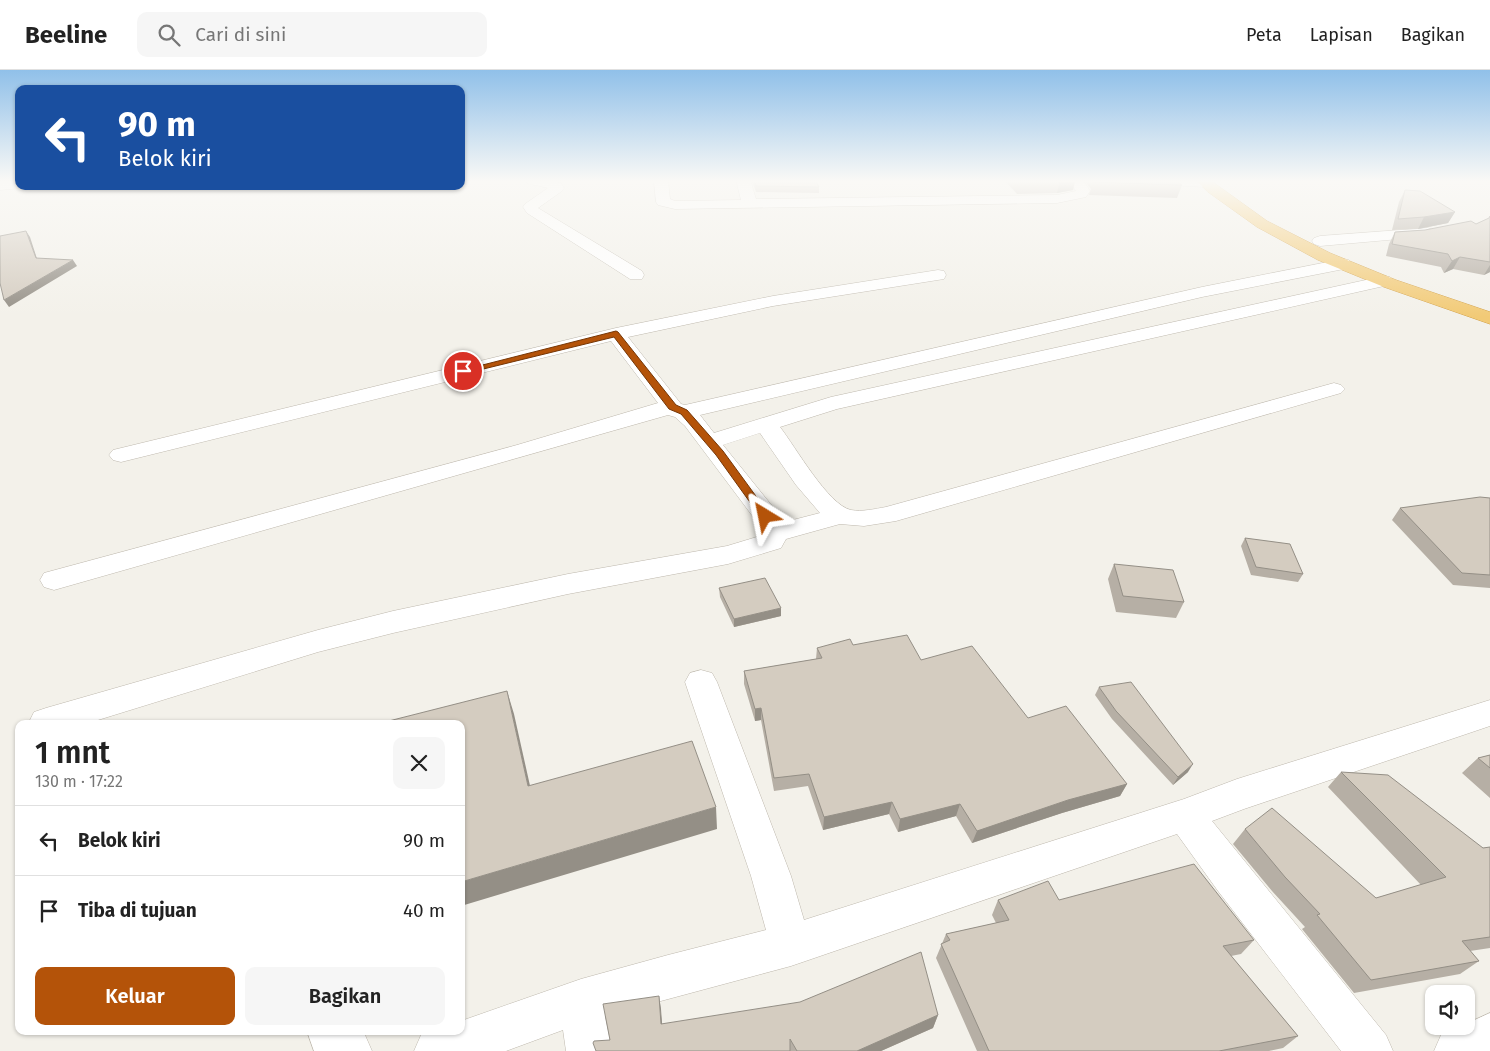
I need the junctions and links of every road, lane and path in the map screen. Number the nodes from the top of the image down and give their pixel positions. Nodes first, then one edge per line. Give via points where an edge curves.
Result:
1 (557, 226) edge
2 (1265, 226) edge
3 (1291, 226) edge
4 (1444, 231) edge
5 (1320, 242) junction
6 (1343, 264) junction
7 (636, 275) dead end
8 (938, 275) dead end
9 (1384, 281) junction
10 (1490, 304) edge
11 (1490, 318) edge
12 (616, 334) junction
13 (1334, 389) dead end
14 (678, 409) junction
15 (764, 425) junction
16 (709, 442) junction
17 (121, 455) dead end
18 (839, 516) junction
19 (774, 534) junction
20 (54, 580) dead end
21 (701, 682) dead end
22 (1490, 713) edge
23 (53, 720) edge
24 (1185, 816) junction
25 (791, 945) junction
26 (581, 1001) junction
27 (330, 1035) edge
28 (1490, 1036) edge
29 (349, 1051) edge
30 (437, 1051) edge
31 (589, 1051) edge
32 (1370, 1051) edge
33 (1457, 1051) edge

1 - 7 street
2 - 6 highway
3 - 5 highway
4 - 5 street
5 - 10 highway via 1373,264
6 - 9 highway
6 - 14 street via 1202,292
8 - 12 street via 773,301
9 - 11 highway
9 - 15 street via 840,402
12 - 14 street
12 - 17 street
13 - 18 street via 887,515 859,519
14 - 16 street
14 - 20 street
15 - 16 street
15 - 18 street via 824,503
16 - 19 street via 776,530
18 - 19 street
19 - 23 street via 772,542 728,555 568,584 393,622
21 - 25 street via 771,876
22 - 24 street via 1237,795
24 - 25 street
24 - 32 street
25 - 26 street
26 - 30 street
26 - 31 street
27 - 29 street
28 - 33 street

